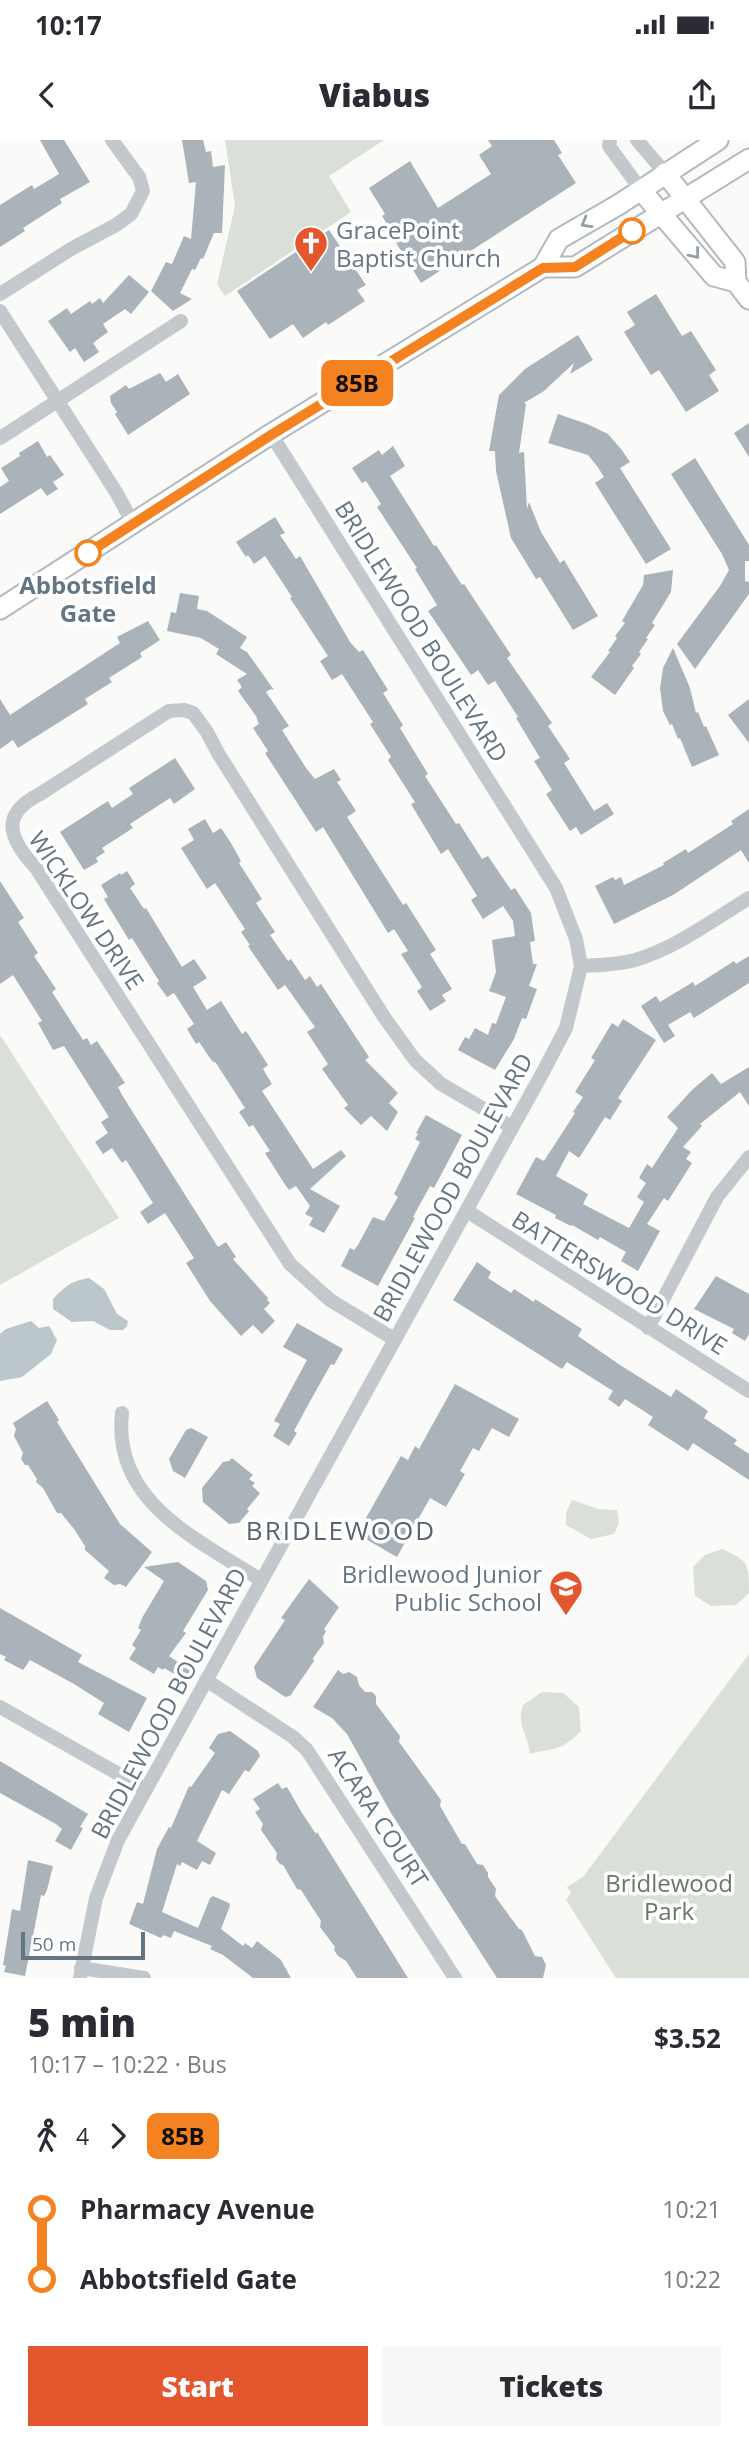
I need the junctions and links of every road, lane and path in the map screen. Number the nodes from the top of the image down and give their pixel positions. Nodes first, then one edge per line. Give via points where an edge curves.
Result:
1 (112, 140) edge
2 (610, 140) edge
3 (637, 140) edge
4 (718, 140) edge
5 (749, 159) edge
6 (665, 173) junction
7 (641, 190) junction
8 (686, 199) junction
9 (662, 214) junction
10 (543, 268) junction
11 (736, 282) junction
12 (0, 294) edge
13 (749, 299) edge
14 (0, 311) edge
15 (181, 321) dead end
16 (57, 400) junction
17 (271, 435) junction
18 (0, 438) edge
19 (134, 525) junction
20 (0, 609) edge
21 (749, 898) edge
22 (581, 966) junction
23 (511, 1128) junction
24 (749, 1157) edge
25 (467, 1211) junction
26 (648, 1328) junction
27 (394, 1339) junction
28 (749, 1391) edge
29 (122, 1413) dead end
30 (261, 1580) junction
31 (206, 1680) junction
32 (0, 1707) edge
33 (145, 1788) junction
34 (80, 1973) edge
35 (144, 1978) edge
36 (455, 1978) edge

1 - 12 street via 139,177 143,191 131,214
2 - 7 street via 609,146
3 - 6 street
4 - 6 main road
5 - 8 main road
6 - 7 main road
6 - 8 main road
7 - 9 main road
7 -> 10 main road via 559,239
8 - 9 main road
8 - 11 main road via 735,261
9 - 10 main road via 575,267
9 -> 11 main road via 713,276
10 - 17 main road
11 - 13 main road
14 - 16 street
15 - 16 street
16 - 18 street
16 - 19 street
17 - 19 main road
17 - 22 street, BRIDLEWOOD BOULEVARD via 556,888
19 - 20 main road
21 - 22 street via 656,952 633,961
22 - 23 street, BRIDLEWOOD BOULEVARD via 566,1028
23 - 25 street, BRIDLEWOOD BOULEVARD
23 - 27 street, WICKLOW DRIVE via 441,1084 415,1060 193,713 169,711 158,716 23,801 9,817 13,844 36,868 290,1264 330,1300
24 - 26 street via 717,1198
25 - 26 street, BATTERSWOOD DRIVE
25 - 27 street, BRIDLEWOOD BOULEVARD
26 - 28 street, BATTERSWOOD DRIVE
27 - 30 street, BRIDLEWOOD BOULEVARD
29 - 30 street via 128,1463 152,1506 175,1526
30 - 31 street, BRIDLEWOOD BOULEVARD
31 - 33 street, BRIDLEWOOD BOULEVARD
31 - 36 street, ACARA COURT via 307,1749
32 - 33 street
33 - 34 street, BRIDLEWOOD BOULEVARD via 106,1869
34 - 35 street

